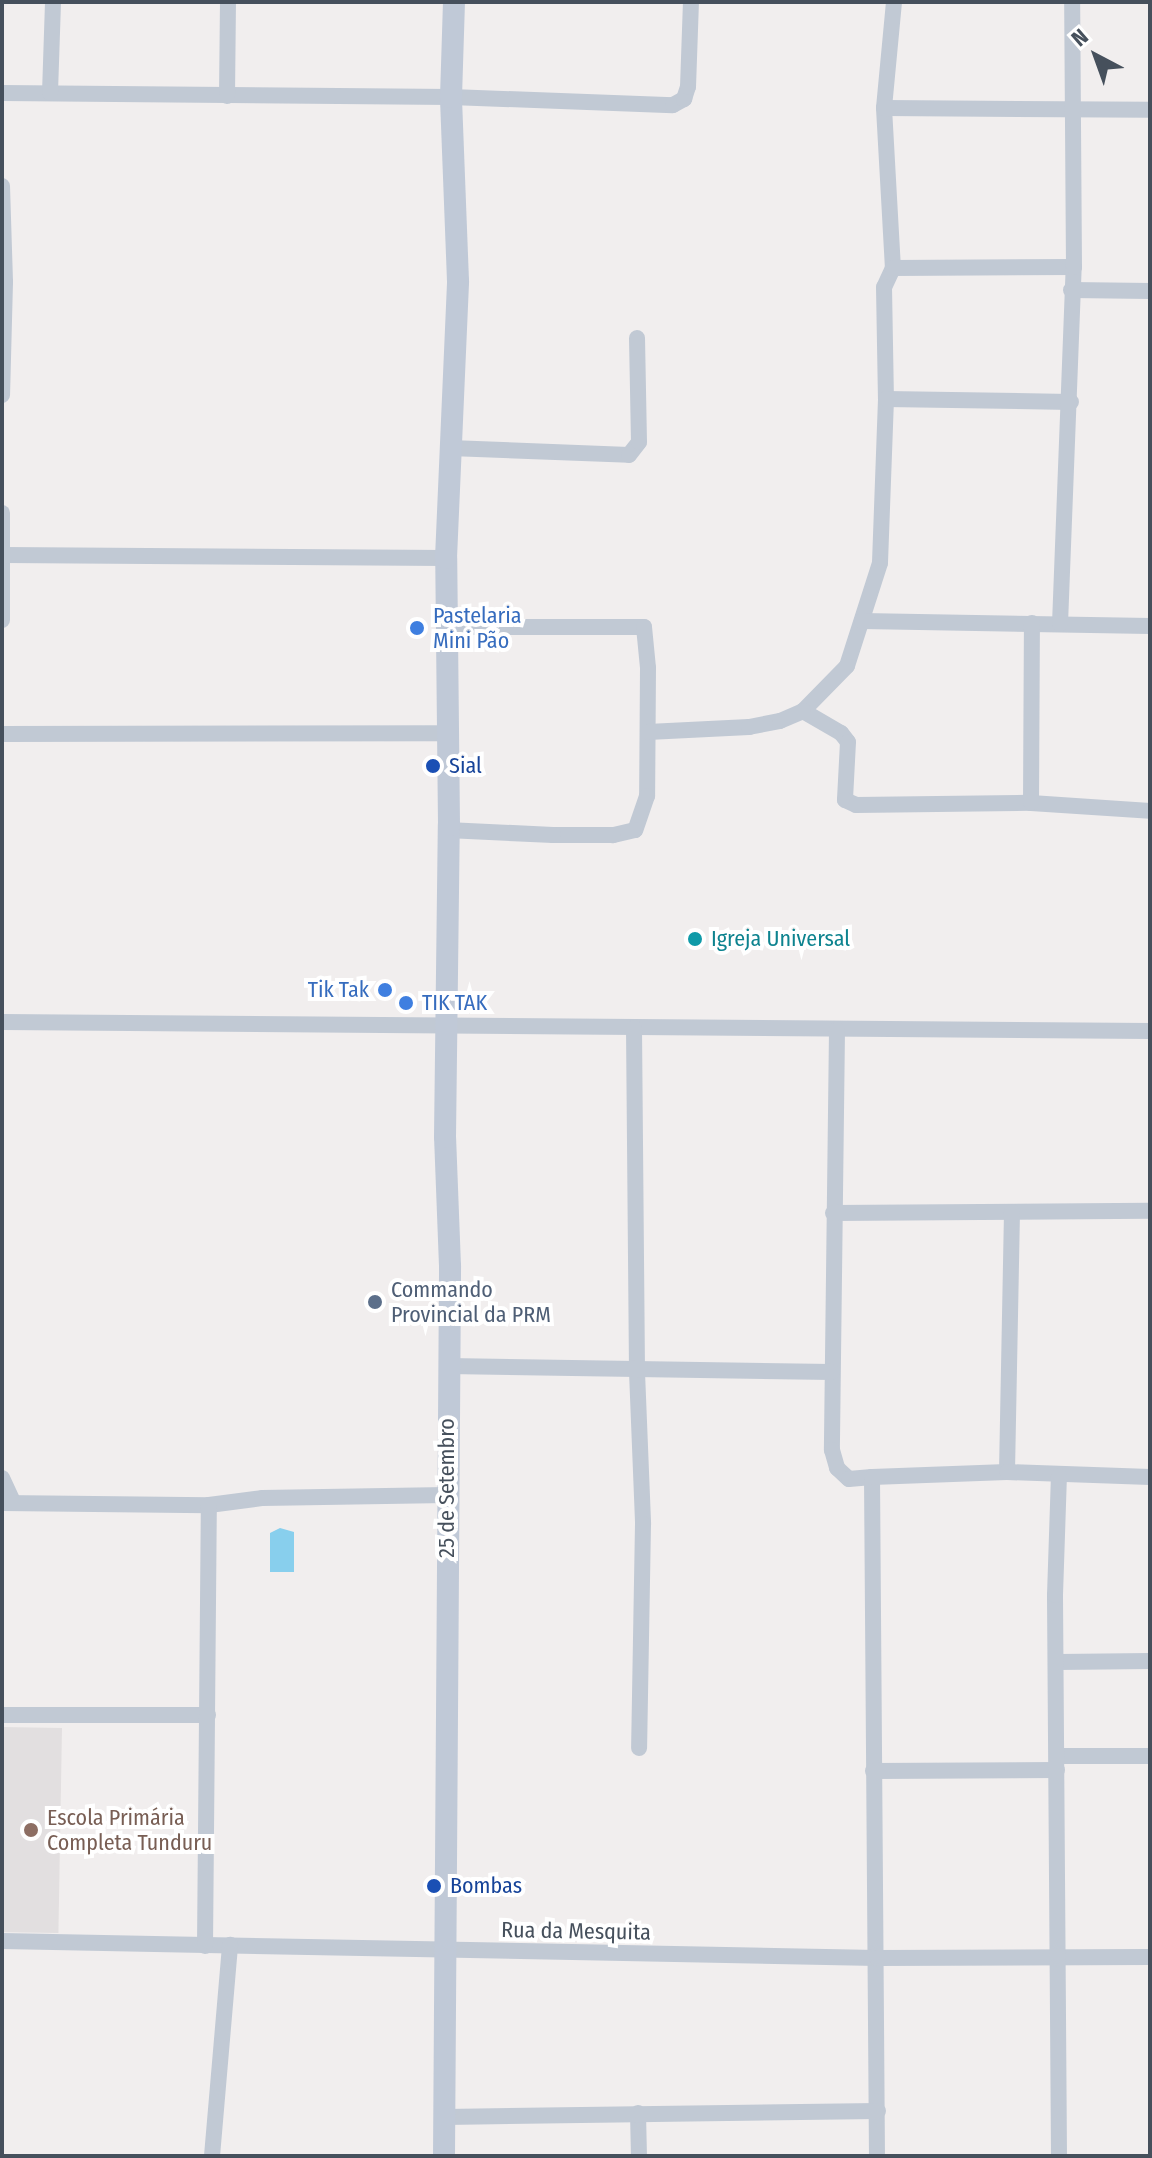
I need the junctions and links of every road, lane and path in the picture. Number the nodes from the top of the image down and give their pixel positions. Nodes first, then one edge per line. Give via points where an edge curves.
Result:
1 (53, 2) edge
2 (228, 2) edge
3 (454, 2) edge
4 (691, 2) edge
5 (894, 2) edge
6 (1072, 2) edge
7 (2, 93) edge
8 (50, 93) junction
9 (227, 96) junction
10 (451, 97) junction
11 (884, 108) junction
12 (1150, 110) edge
13 (1075, 112) junction
14 (2, 186) edge
15 (1074, 267) junction
16 (893, 268) junction
17 (1071, 290) junction
18 (1150, 291) edge
19 (637, 338) dead end
20 (2, 395) edge
21 (886, 399) junction
22 (1071, 402) junction
23 (450, 448) junction
24 (2, 513) edge
25 (4, 555) junction
26 (446, 558) junction
27 (2, 620) edge
28 (862, 621) junction
29 (1032, 623) junction
30 (1060, 624) junction
31 (1150, 626) edge
32 (446, 627) junction
33 (803, 711) junction
34 (648, 732) junction
35 (446, 733) junction
36 (2, 734) edge
37 (1031, 803) junction
38 (1150, 811) edge
39 (447, 830) junction
40 (2, 1022) edge
41 (446, 1027) junction
42 (634, 1028) junction
43 (837, 1030) junction
44 (1150, 1031) edge
45 (1150, 1211) edge
46 (1012, 1212) junction
47 (833, 1213) junction
48 (448, 1366) junction
49 (637, 1372) junction
50 (832, 1372) junction
51 (1007, 1472) junction
52 (1059, 1476) junction
53 (872, 1477) junction
54 (1150, 1477) edge
55 (2, 1478) edge
56 (447, 1495) junction
57 (8, 1502) edge
58 (209, 1505) junction
59 (1150, 1661) edge
60 (1058, 1662) junction
61 (2, 1715) edge
62 (208, 1715) junction
63 (639, 1748) dead end
64 (1150, 1756) edge
65 (1058, 1763) junction
66 (873, 1771) junction
67 (2, 1941) edge
68 (230, 1945) junction
69 (205, 1946) junction
70 (446, 1950) junction
71 (1058, 1956) junction
72 (1150, 1957) edge
73 (877, 1958) junction
74 (878, 2111) junction
75 (638, 2113) junction
76 (445, 2117) junction
77 (212, 2156) edge
78 (444, 2156) edge
79 (639, 2156) edge
80 (877, 2156) edge
81 (1059, 2156) edge

1 - 8 street
2 - 9 street
3 - 10 street, 25 de Setembro
4 - 10 street via 688,87 684,99 673,105
5 - 11 street
6 - 13 street
7 - 8 street
8 - 9 street
9 - 10 street
10 - 23 street, 25 de Setembro via 458,281
11 - 13 street
11 - 16 street
12 - 13 street
13 - 15 street
14 - 20 street
15 - 16 street
15 - 17 street
16 - 21 street via 884,287
17 - 18 street
17 - 22 street
19 - 23 street via 639,442 629,455
21 - 22 street
21 - 28 street via 880,563
22 - 30 street
23 - 26 street, 25 de Setembro
24 - 25 street
25 - 26 street
25 - 27 street
26 - 32 street, 25 de Setembro
28 - 29 street
28 - 33 street via 847,666
29 - 30 street
29 - 37 street
30 - 31 street
32 - 34 street via 644,627
32 - 35 street, 25 de Setembro
33 - 34 street via 749,727
33 - 37 street via 848,742 845,800 850,803
34 - 39 street via 647,796 635,830 553,835
35 - 36 street
35 - 39 street, 25 de Setembro
37 - 38 street
39 - 41 street, 25 de Setembro
40 - 41 street
41 - 42 street
41 - 48 street, 25 de Setembro
42 - 43 street
42 - 49 street
43 - 44 street
43 - 47 street
45 - 46 street
46 - 47 street
46 - 51 street
47 - 50 street
48 - 49 street
48 - 56 street, 25 de Setembro
49 - 50 street
49 - 63 street via 643,1524
50 - 53 street via 832,1450 837,1468 849,1479
51 - 52 street
51 - 53 street
52 - 54 street
52 - 60 street
53 - 66 street
55 - 57 street
56 - 58 street via 262,1498
56 - 70 street, 25 de Setembro
57 - 58 street
58 - 62 street
59 - 60 street
60 - 65 street
61 - 62 street
62 - 69 street
64 - 65 street
65 - 66 street
65 - 71 street
66 - 73 street
67 - 69 street, Rua da Mesquita
68 - 69 street, Rua da Mesquita
68 - 70 street, Rua da Mesquita
68 - 77 street
70 - 73 street, Rua da Mesquita
70 - 76 street, 25 de Setembro
71 - 72 street, Rua da Mesquita
71 - 73 street, Rua da Mesquita
71 - 81 street
73 - 74 street
74 - 75 street
74 - 80 street
75 - 76 street
75 - 79 street
76 - 78 street, 25 de Setembro

